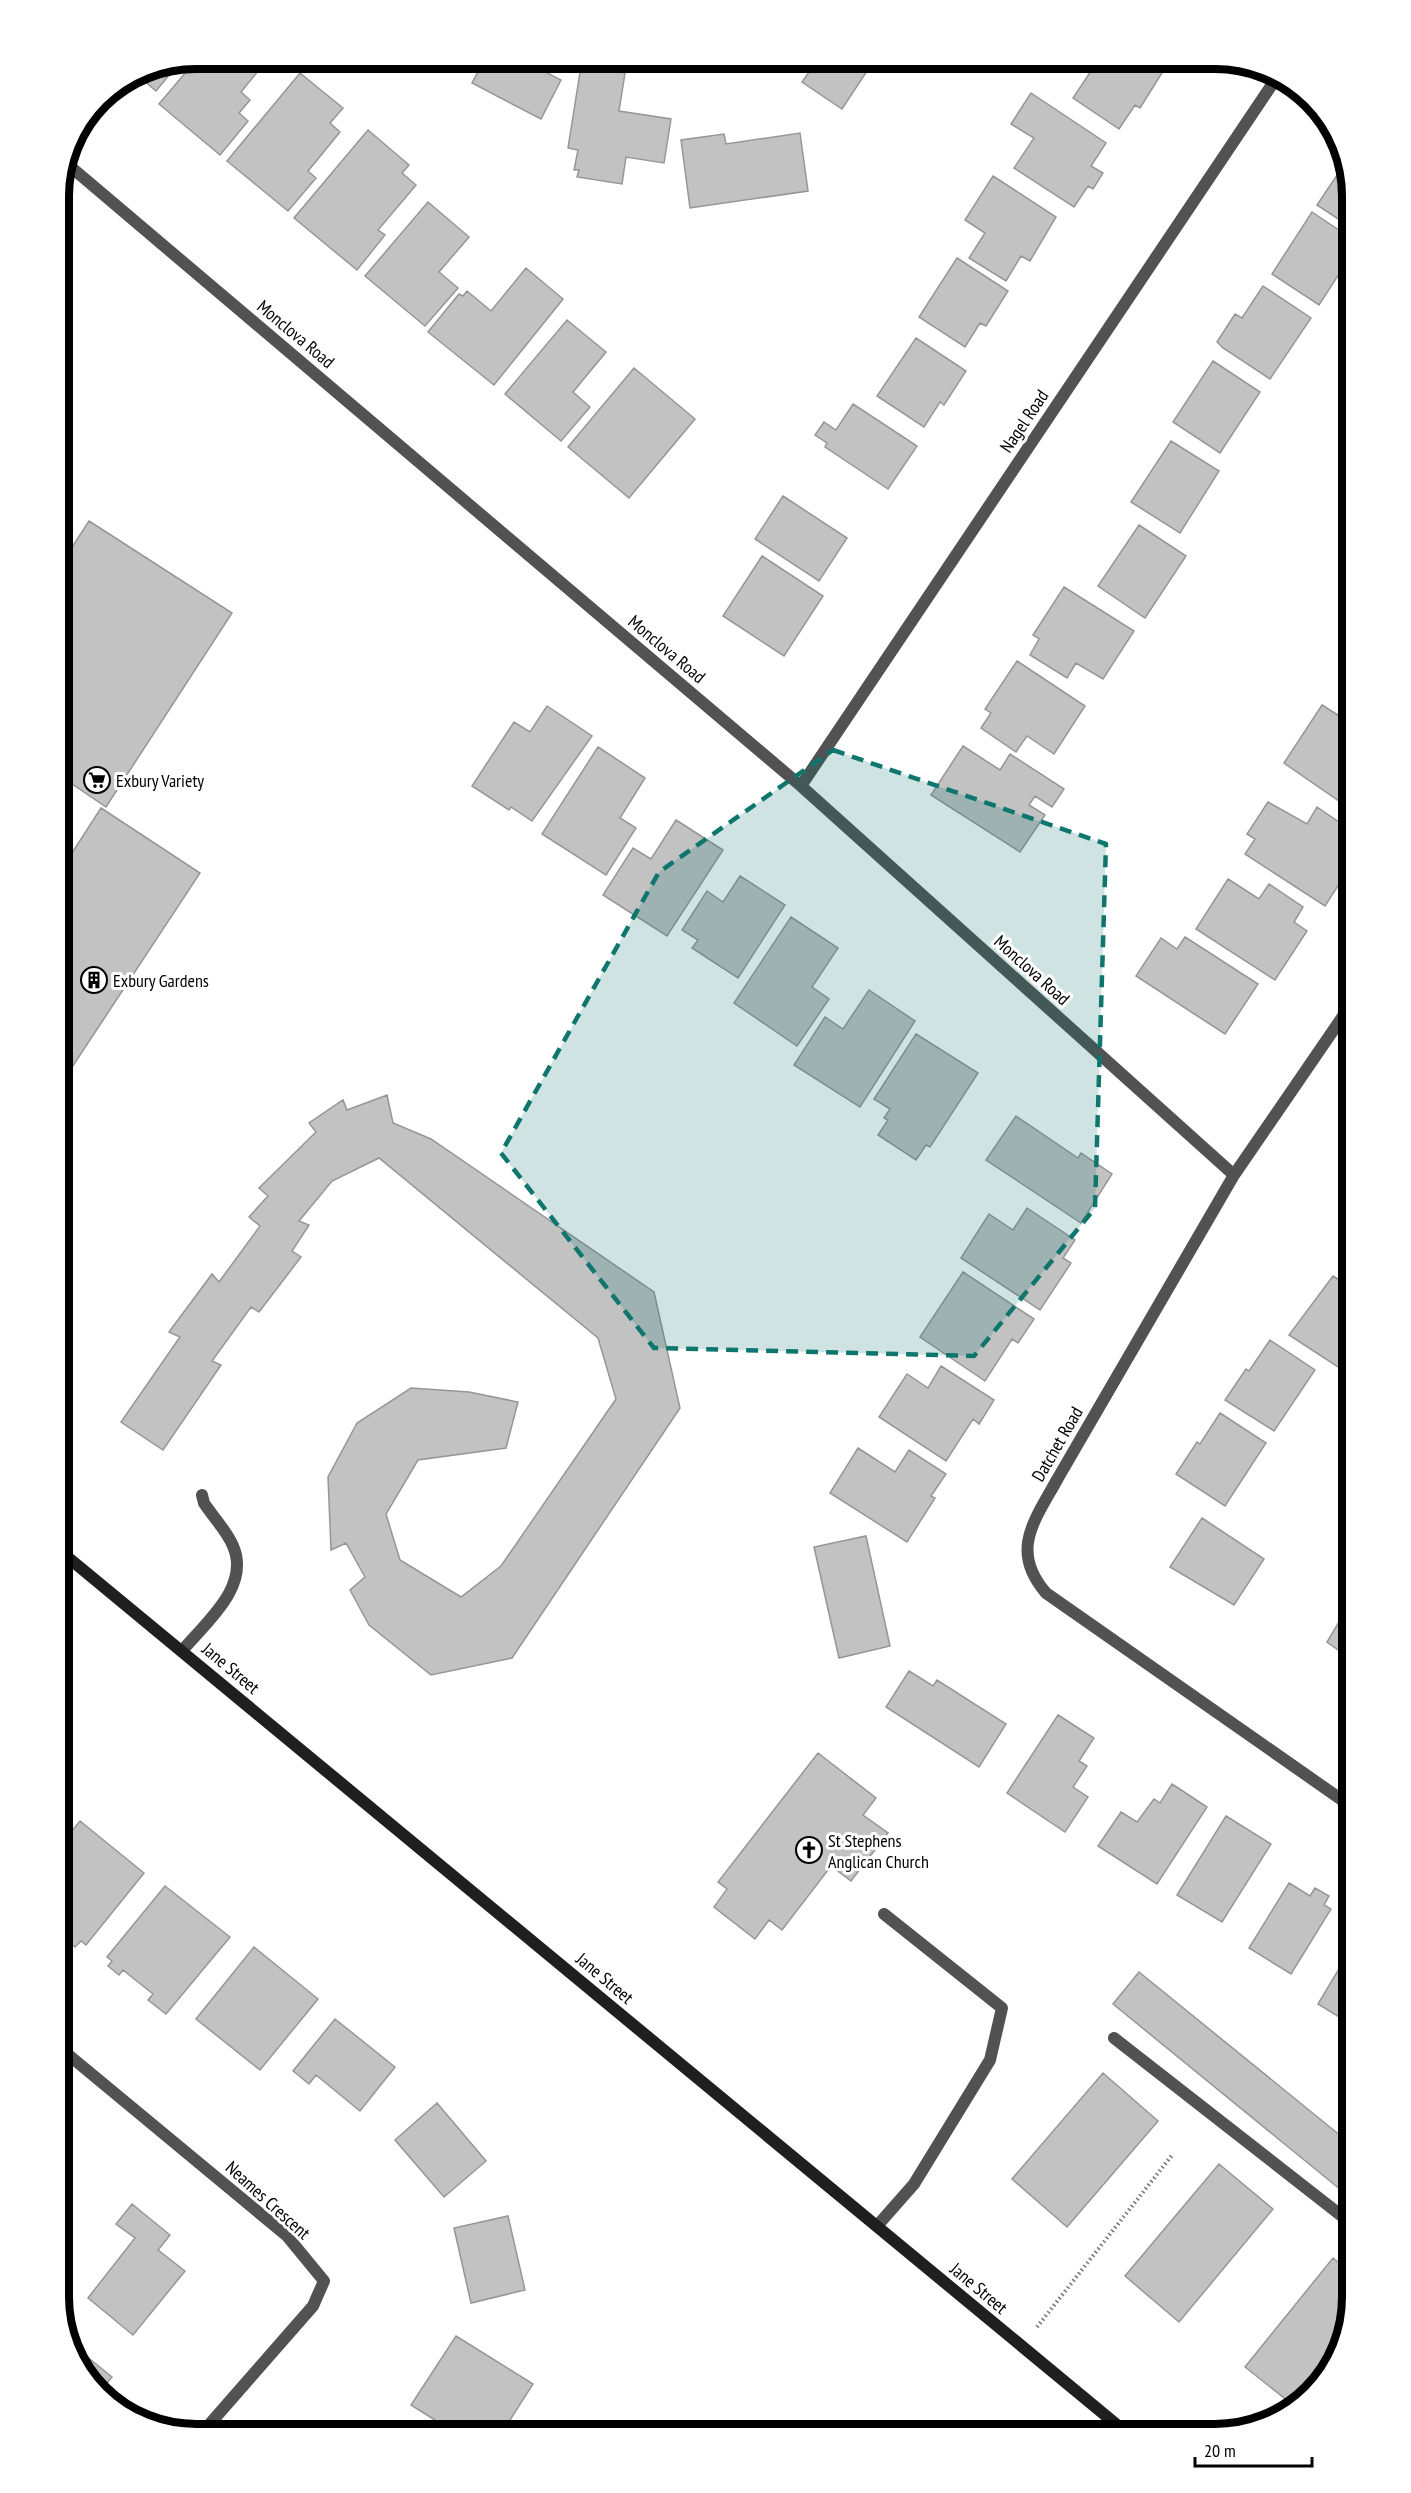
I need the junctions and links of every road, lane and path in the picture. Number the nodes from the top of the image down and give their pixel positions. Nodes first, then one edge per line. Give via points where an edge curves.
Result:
1 (1273, 83) edge
2 (72, 168) edge
3 (801, 786) junction
4 (1342, 1019) edge
5 (1234, 1175) junction
6 (202, 1495) dead end
7 (69, 1558) edge
8 (182, 1651) junction
9 (1342, 1799) edge
10 (884, 1914) dead end
11 (1114, 2038) dead end
12 (69, 2056) edge
13 (1173, 2154) dead end
14 (1342, 2215) edge
15 (877, 2226) junction
16 (1022, 2347) junction
17 (210, 2424) edge
18 (1116, 2424) edge

1 - 3 street, Nagel Road
2 - 3 street, Monclova Road
3 - 5 street, Monclova Road
4 - 5 street, Datchet Road
5 - 9 street, Datchet Road via 1058,1478 1025,1549 1034,1580 1046,1593
6 - 8 street via 233,1546 237,1575 223,1603
7 - 8 main road, Jane Street
8 - 15 main road, Jane Street
10 - 15 street via 1002,2008 990,2060 914,2184
11 - 14 street
12 - 17 street, Neames Crescent via 287,2236 324,2282 313,2306
13 - 16 path
15 - 16 main road, Jane Street
16 - 18 main road, Jane Street

